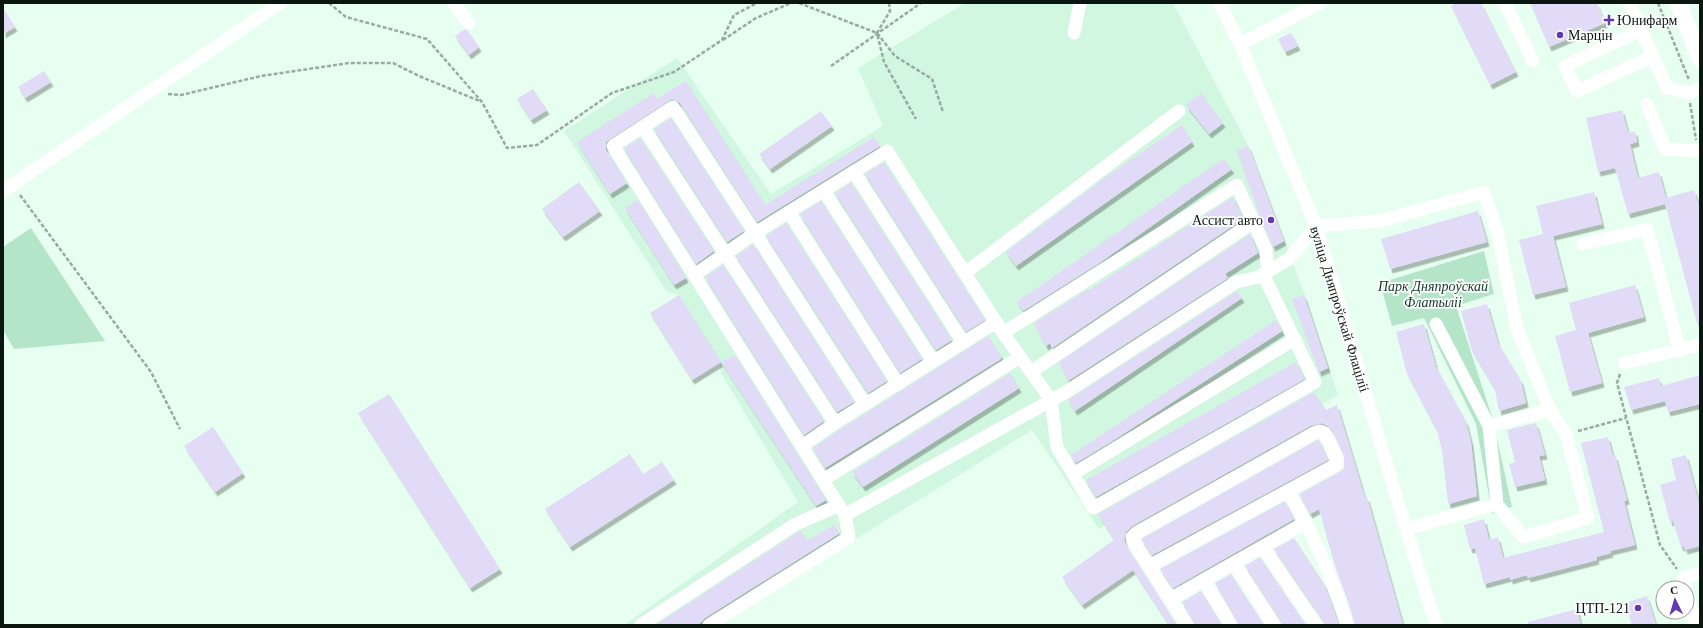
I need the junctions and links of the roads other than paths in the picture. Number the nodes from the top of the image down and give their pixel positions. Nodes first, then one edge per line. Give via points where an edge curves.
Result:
1 (280, 3) edge
2 (454, 3) edge
3 (1080, 3) edge
4 (1219, 3) edge
5 (1505, 3) edge
6 (1629, 3) edge
7 (1678, 3) edge
8 (1315, 4) edge
9 (469, 23) dead end
10 (1641, 30) junction
11 (1074, 33) dead end
12 (1240, 44) junction
13 (1653, 56) junction
14 (1700, 59) edge
15 (1533, 61) dead end
16 (1700, 88) edge
17 (1647, 104) dead end
18 (1179, 111) dead end
19 (643, 127) junction
20 (1700, 151) edge
21 (854, 172) junction
22 (8, 188) edge
23 (824, 191) junction
24 (789, 212) junction
25 (1254, 222) junction
26 (1316, 226) junction
27 (755, 233) junction
28 (1583, 244) dead end
29 (726, 253) junction
30 (965, 273) junction
31 (1266, 273) junction
32 (694, 275) junction
33 (1436, 324) dead end
34 (999, 327) junction
35 (1294, 339) junction
36 (963, 342) junction
37 (1700, 345) edge
38 (1680, 350) junction
39 (1020, 357) junction
40 (933, 361) junction
41 (1624, 363) road end
42 (1031, 372) junction
43 (898, 384) junction
44 (1051, 400) junction
45 (864, 404) junction
46 (1550, 410) junction
47 (836, 423) junction
48 (1489, 426) junction
49 (802, 446) junction
50 (1073, 474) junction
51 (823, 480) junction
52 (1288, 491) junction
53 (1497, 504) junction
54 (842, 510) junction
55 (1306, 522) junction
56 (1406, 529) junction
57 (1263, 546) junction
58 (1234, 563) junction
59 (1149, 566) junction
60 (1700, 573) edge
61 (1204, 580) junction
62 (1689, 580) edge
63 (1170, 599) junction
64 (641, 625) edge
65 (709, 625) edge
66 (1187, 625) edge
67 (1231, 625) edge
68 (1274, 625) edge
69 (1316, 625) edge
70 (1347, 625) edge
71 (1436, 625) edge

1 - 22 street
2 - 9 street
3 - 11 street
4 - 12 street, вуліца Дняпроўскай Флаціліі
5 - 15 street
6 - 10 street
7 - 14 main road
8 - 12 street
10 - 13 street
10 - 13 street via 1565,66 1577,91
12 - 26 street, вуліца Дняпроўскай Флаціліі
13 - 16 street via 1667,88 1689,93
17 - 20 street via 1665,149
18 - 30 street
19 - 27 street via 673,107
19 - 29 street
19 - 32 street via 613,146
21 - 23 street
21 - 30 street via 887,151
21 - 36 street
23 - 24 street
23 - 40 street
24 - 27 street
24 - 43 street
25 - 31 street via 1266,250
25 - 34 street via 1237,184
25 - 42 street
26 - 31 street via 1289,259
26 - 46 street via 1380,221 1484,192 1498,235 1517,329
26 - 56 street, вуліца Дняпроўскай Флаціліі
27 - 29 street
27 - 45 street
28 - 38 street via 1647,229
29 - 32 street
29 - 47 street
30 - 34 street
31 - 35 street
31 - 44 street via 1236,282
32 - 49 street
33 - 48 street
34 - 36 street
34 - 39 street
35 - 50 street
35 - 50 street via 1315,382 1093,508
36 - 40 street
37 - 38 street
38 - 41 street
39 - 42 street
39 - 51 street
40 - 43 street
42 - 44 street
43 - 45 street
44 - 50 street via 1057,447
44 - 54 street
45 - 47 street
46 - 48 street
46 - 53 street via 1566,434 1588,518 1523,537
47 - 49 street
48 - 53 street
49 - 51 street
51 - 54 street
52 - 55 street
52 - 59 street
52 - 59 street via 1336,464 1337,459 1325,433 1314,433 1136,532 1132,537 1133,541
53 - 56 street
54 - 64 street via 794,525
54 - 65 street via 849,537
55 - 57 street
55 - 70 street via 1338,594
56 - 71 street, вуліца Дняпроўскай Флаціліі
57 - 58 street
57 - 69 street
58 - 61 street
58 - 68 street
59 - 63 street
60 - 62 street
61 - 63 street
61 - 67 street
63 - 66 street

